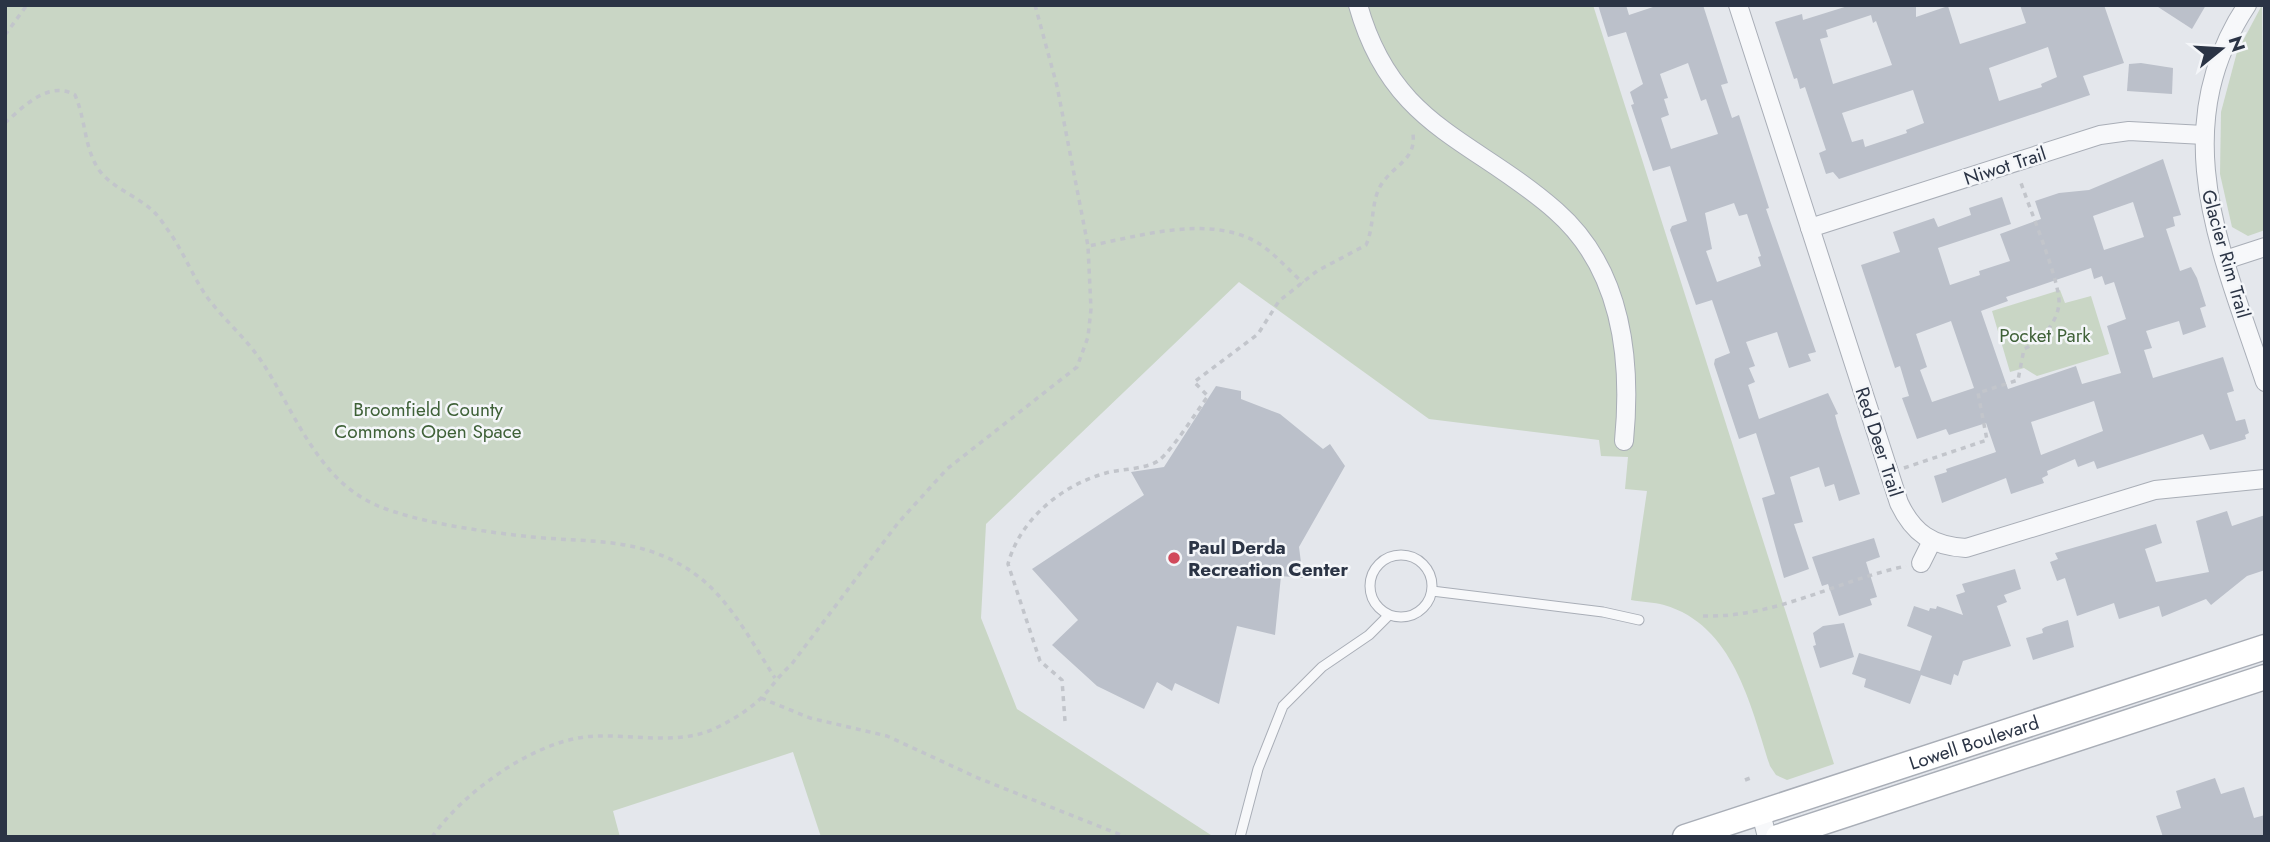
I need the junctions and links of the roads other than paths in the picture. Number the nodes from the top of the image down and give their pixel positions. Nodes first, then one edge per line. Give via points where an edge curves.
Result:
1 (1358, 5) edge
2 (1738, 5) edge
3 (2247, 5) edge
4 (2204, 135) junction
5 (1810, 228) junction
6 (2265, 247) edge
7 (2225, 260) junction
8 (2265, 382) edge
9 (1624, 441) dead end
10 (2265, 479) edge
11 (1932, 541) junction
12 (1921, 563) road end
13 (1432, 591) junction
14 (1388, 616) junction
15 (1639, 620) dead end
16 (2265, 646) edge
17 (2265, 677) edge
18 (1764, 825) edge
19 (1240, 837) edge
20 (1685, 837) edge
21 (1778, 837) edge

1 - 9 street via 1381,61 1410,101 1446,134 1555,211 1595,259 1622,333 1627,389
2 - 5 street, Red Deer Trail
3 - 4 street, Glacier Rim Trail via 2216,71
4 - 5 street, Niwot Trail via 2129,131 2100,135
4 - 7 street, Glacier Rim Trail via 2209,208
5 - 11 street, Red Deer Trail via 1906,518
6 - 7 street
7 - 8 street, Glacier Rim Trail
10 - 11 street via 2155,490 1974,547 1948,547
11 - 12 street
13 - 14 lane via 1429,601 1415,614
13 - 14 lane via 1428,570 1421,562 1410,556 1389,558 1370,581 1373,601
13 - 15 lane
14 - 19 lane via 1322,667 1283,706 1258,769
16 - 18 main road, Lowell Boulevard
17 - 21 main road, Lowell Boulevard
18 - 20 main road, Lowell Boulevard

